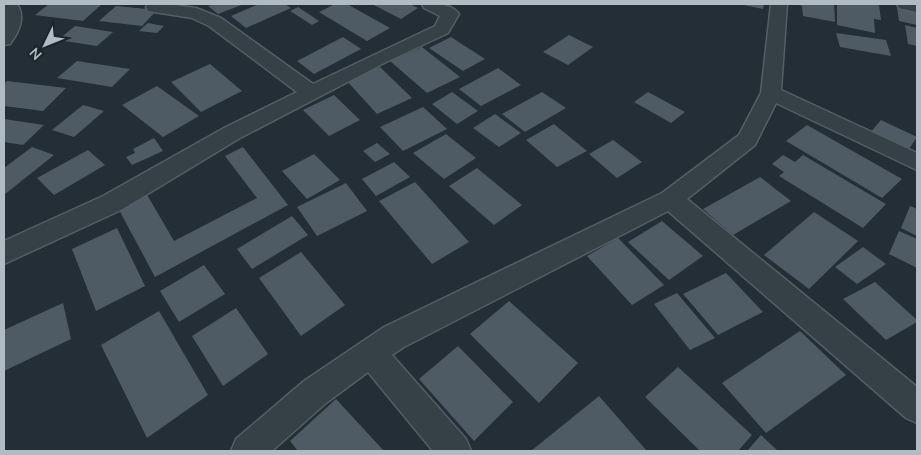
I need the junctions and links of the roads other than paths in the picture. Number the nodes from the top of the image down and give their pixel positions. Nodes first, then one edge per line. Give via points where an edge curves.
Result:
1 (430, 4) edge
2 (779, 4) edge
3 (905, 4) edge
4 (15, 6) edge
5 (154, 7) dead end
6 (917, 7) edge
7 (4, 40) edge
8 (312, 93) junction
9 (771, 93) junction
10 (917, 162) edge
11 (670, 199) junction
12 (4, 253) edge
13 (371, 353) junction
14 (917, 407) edge
15 (248, 451) edge
16 (454, 451) edge

1 - 8 street via 450,14 442,29
2 - 9 street
3 - 6 street
4 - 7 street via 13,23
5 - 8 street via 196,14 215,22
8 - 12 street via 232,133 112,203
9 - 10 street
9 - 11 street via 747,140
11 - 13 street via 394,337
11 - 14 street
13 - 15 street via 315,392
13 - 16 street

